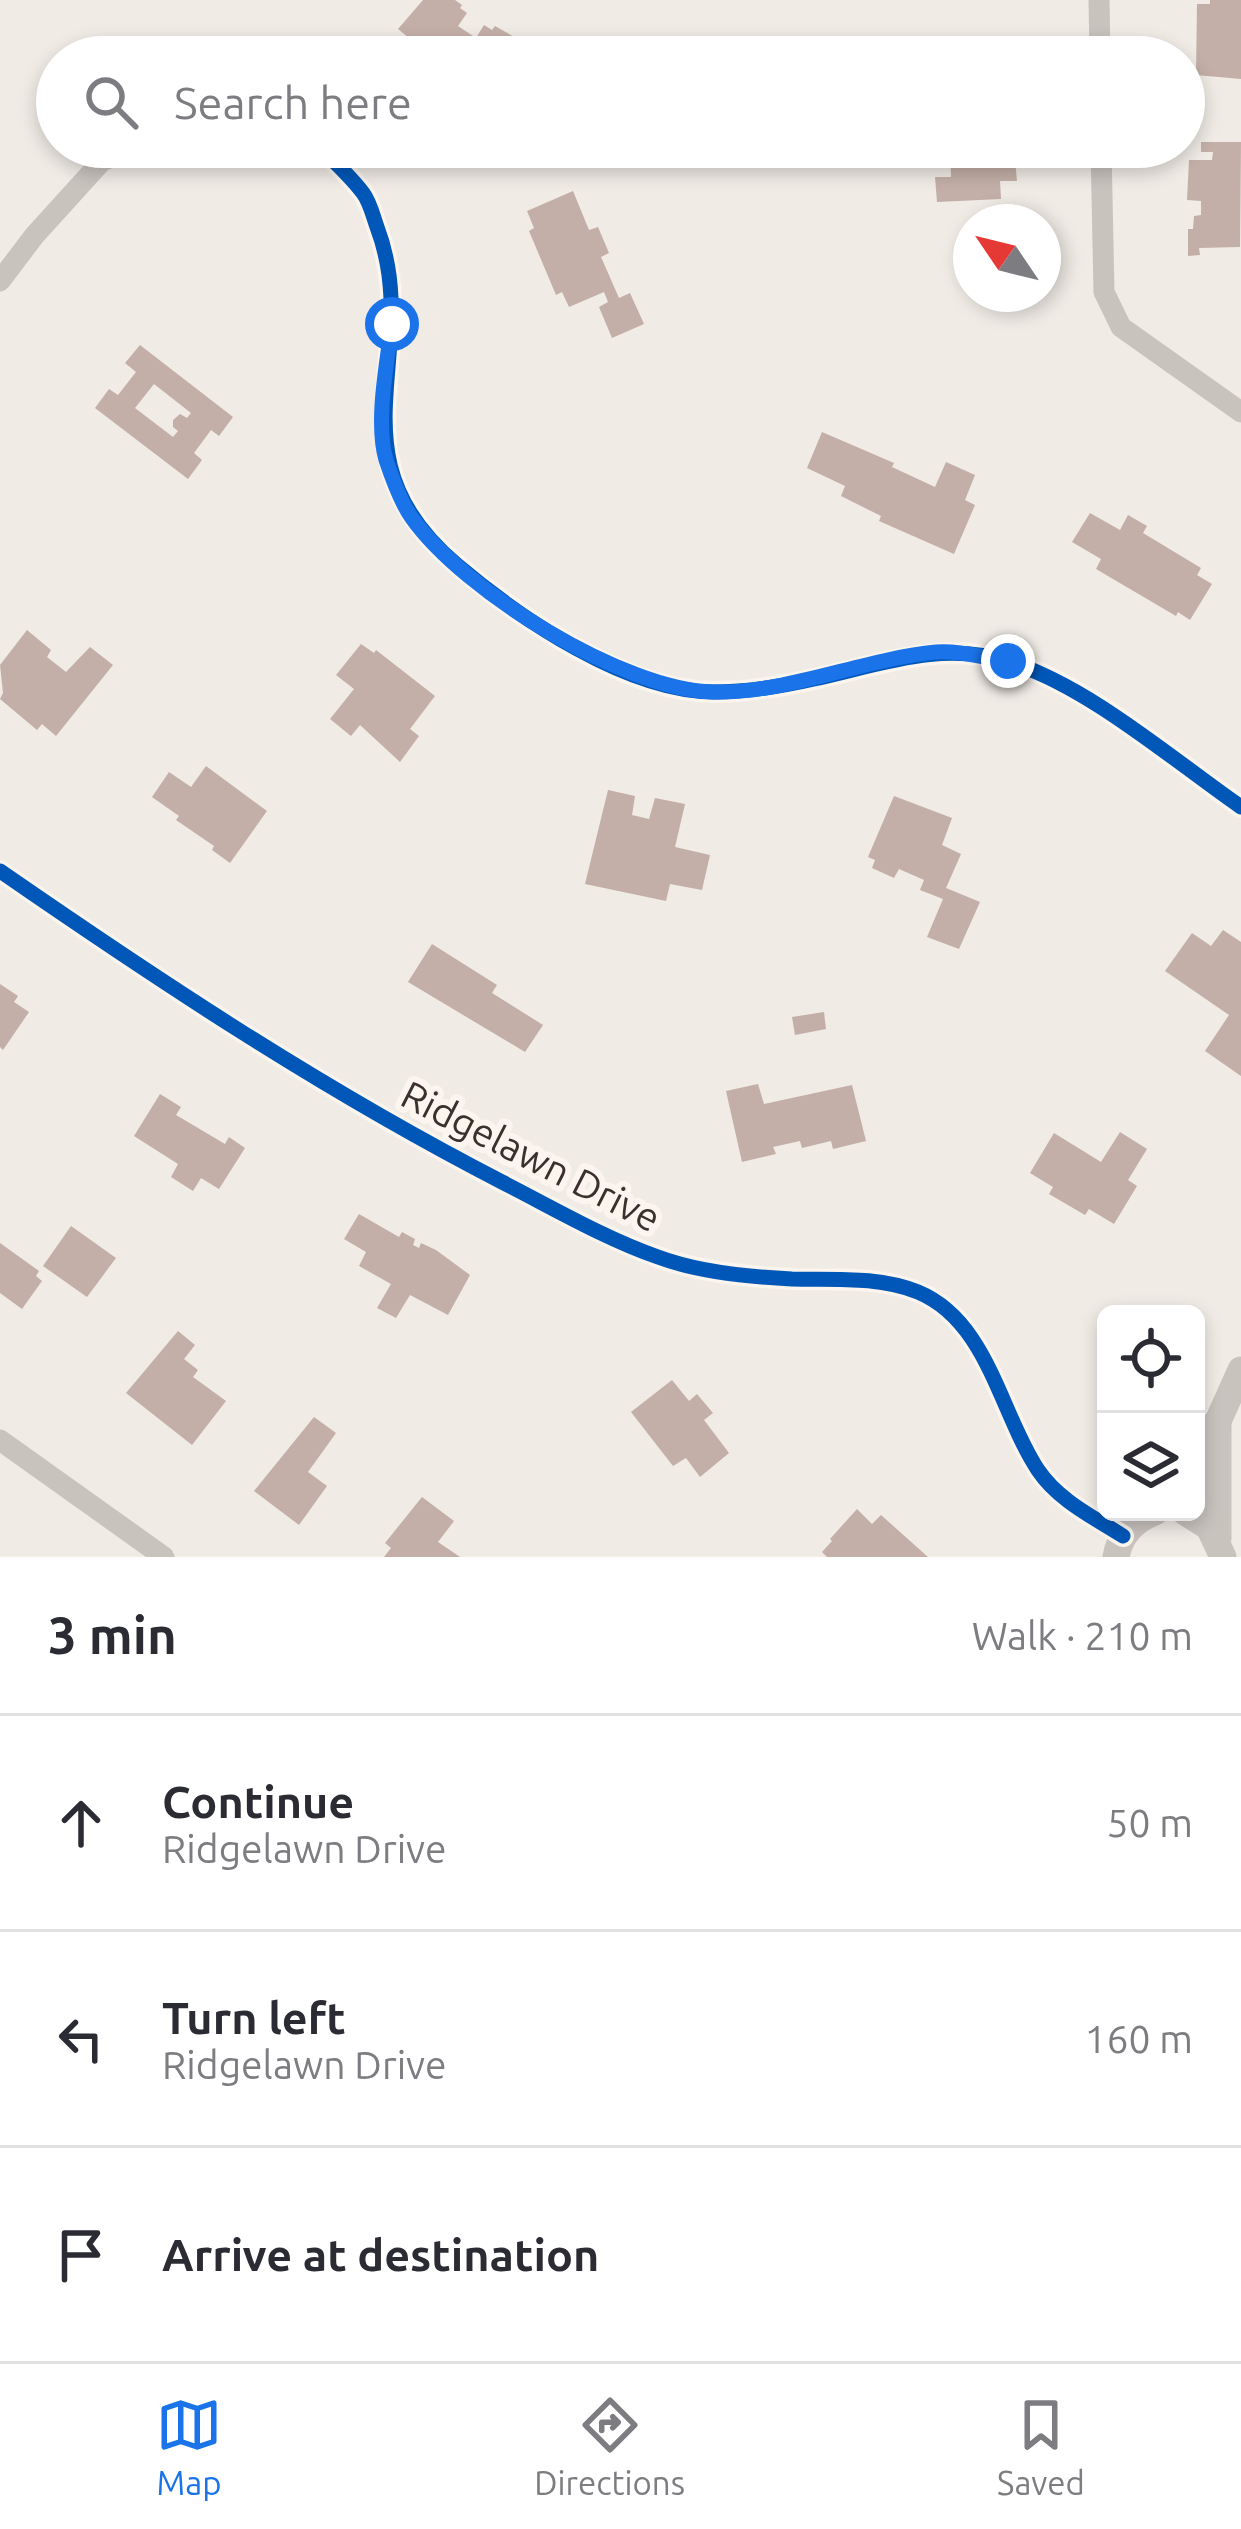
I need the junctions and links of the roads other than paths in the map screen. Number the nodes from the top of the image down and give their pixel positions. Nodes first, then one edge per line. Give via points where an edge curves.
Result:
1 (1099, 0) edge
2 (1100, 36) edge
3 (96, 168) edge
4 (339, 168) edge
5 (1102, 168) edge
6 (0, 281) edge
7 (1241, 412) edge
8 (1241, 807) edge
9 (0, 871) edge
10 (1241, 1370) edge
11 (1218, 1421) junction
12 (1205, 1434) edge
13 (0, 1440) edge
14 (1139, 1521) edge
15 (1200, 1521) edge
16 (1120, 1546) edge
17 (1223, 1551) edge
18 (164, 1557) edge

1 - 2 street
3 - 6 street
4 - 8 street via 365,196 388,257 385,457 411,517 454,564 534,621 649,682 713,692 942,652 1008,661 1069,687
5 - 7 street via 1104,292 1121,327
9 - 16 street, Ridgelawn Drive via 394,1126 600,1232 661,1259 726,1272 856,1278 919,1293 968,1335 1056,1493
10 - 11 street
11 - 12 street
11 - 17 street
13 - 18 street
14 - 16 street
15 - 17 street

